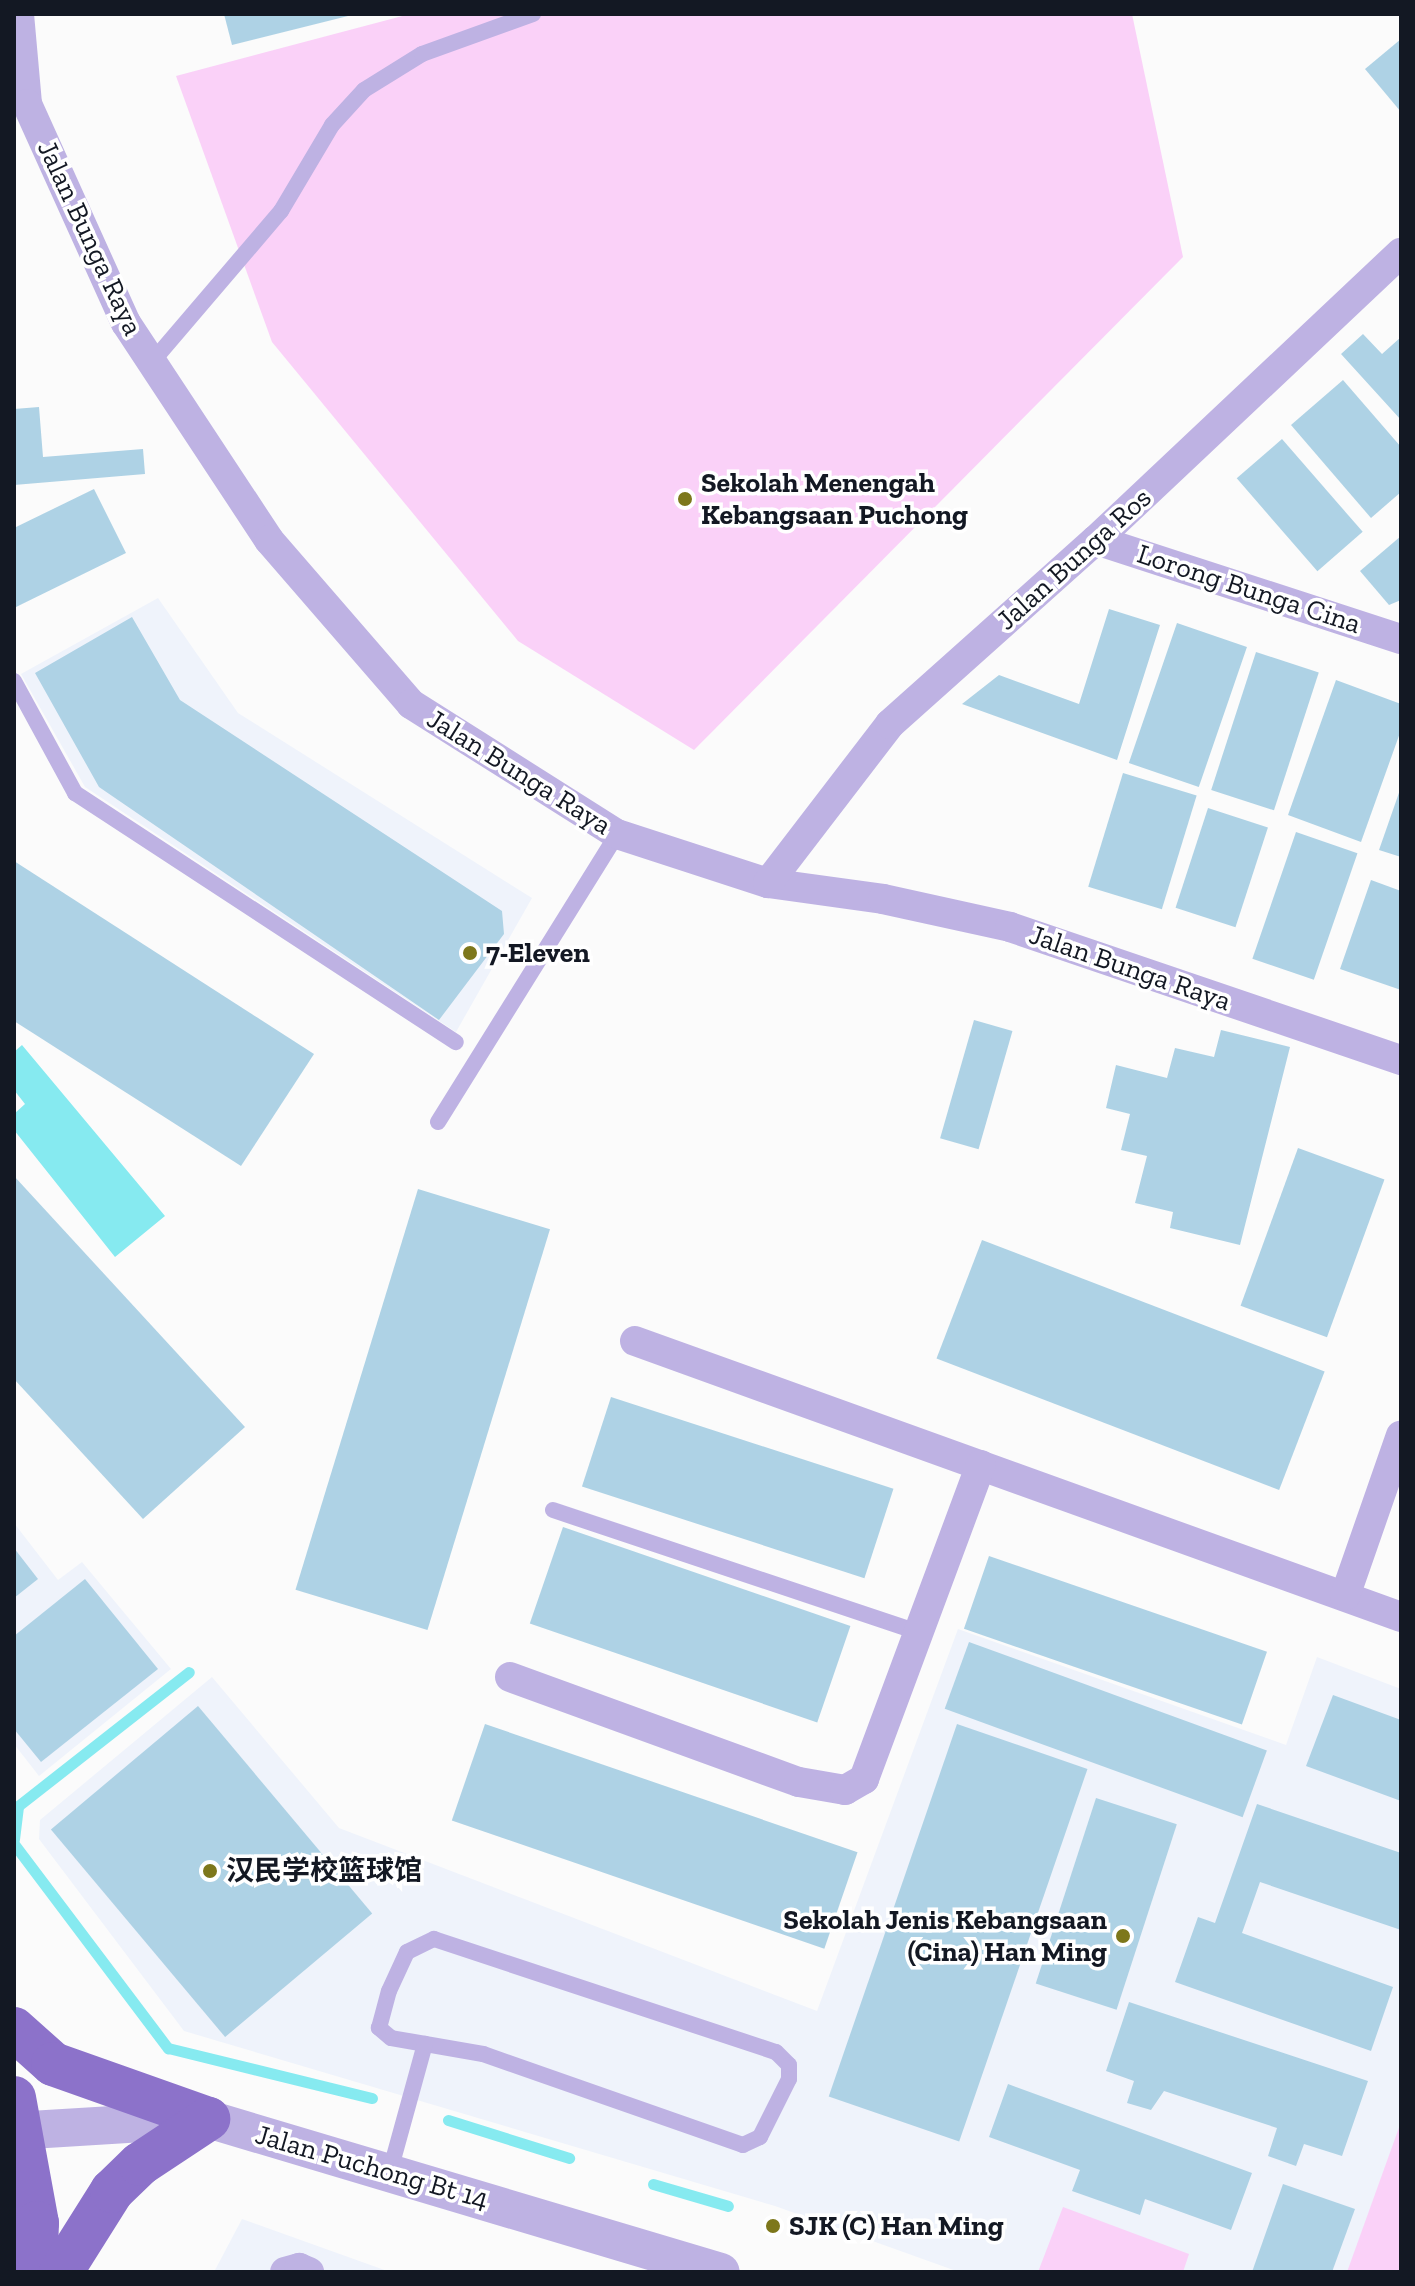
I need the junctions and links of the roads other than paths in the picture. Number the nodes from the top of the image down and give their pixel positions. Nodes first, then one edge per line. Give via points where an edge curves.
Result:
1 (533, 14) edge
2 (18, 19) edge
3 (1401, 253) edge
4 (152, 362) junction
5 (1096, 540) junction
6 (1401, 639) edge
7 (14, 681) edge
8 (617, 834) junction
9 (768, 883) junction
10 (456, 1042) dead end
11 (1401, 1060) edge
12 (438, 1122) dead end
13 (635, 1341) dead end
14 (1401, 1435) edge
15 (981, 1465) junction
16 (553, 1510) dead end
17 (1345, 1596) junction
18 (1401, 1617) edge
19 (918, 1632) junction
20 (510, 1677) dead end
21 (14, 2029) edge
22 (425, 2044) junction
23 (17, 2119) edge
24 (208, 2119) junction
25 (390, 2171) junction
26 (590, 2232) junction
27 (710, 2270) edge
28 (35, 2272) edge
29 (61, 2272) edge
30 (285, 2272) edge
31 (309, 2272) edge
32 (624, 2272) edge

1 - 4 lane via 422,54 364,90 332,125 281,211
2 - 4 street, Jalan Bunga Raya via 27,104 126,323
3 - 5 street, Jalan Bunga Ros
4 - 8 street, Jalan Bunga Raya via 269,540 411,704
5 - 6 street, Lorong Bunga Cina
5 - 9 street, Jalan Bunga Ros via 890,724
7 - 10 lane via 75,793
8 - 9 street, Jalan Bunga Raya
8 - 12 lane
9 - 11 street, Jalan Bunga Raya via 883,899 1010,927
13 - 15 street
14 - 17 street
15 - 17 street
15 - 19 street
16 - 19 lane
17 - 18 street
19 - 20 street via 864,1779 845,1790 799,1782
21 - 24 main road via 53,2064
22 - 22 lane via 391,2038 379,2028 407,1952 434,1939 776,2052 789,2065 789,2079 760,2137 743,2145 483,2054
22 - 25 lane
23 - 24 street, Jalan Puchong Bt 14
23 - 28 main road via 37,2223
24 - 25 street, Jalan Puchong Bt 14
24 - 29 main road via 140,2164 112,2191
25 - 26 street, Jalan Puchong Bt 14
26 - 27 street, Jalan Puchong Bt 14
26 - 32 street
30 - 31 street

